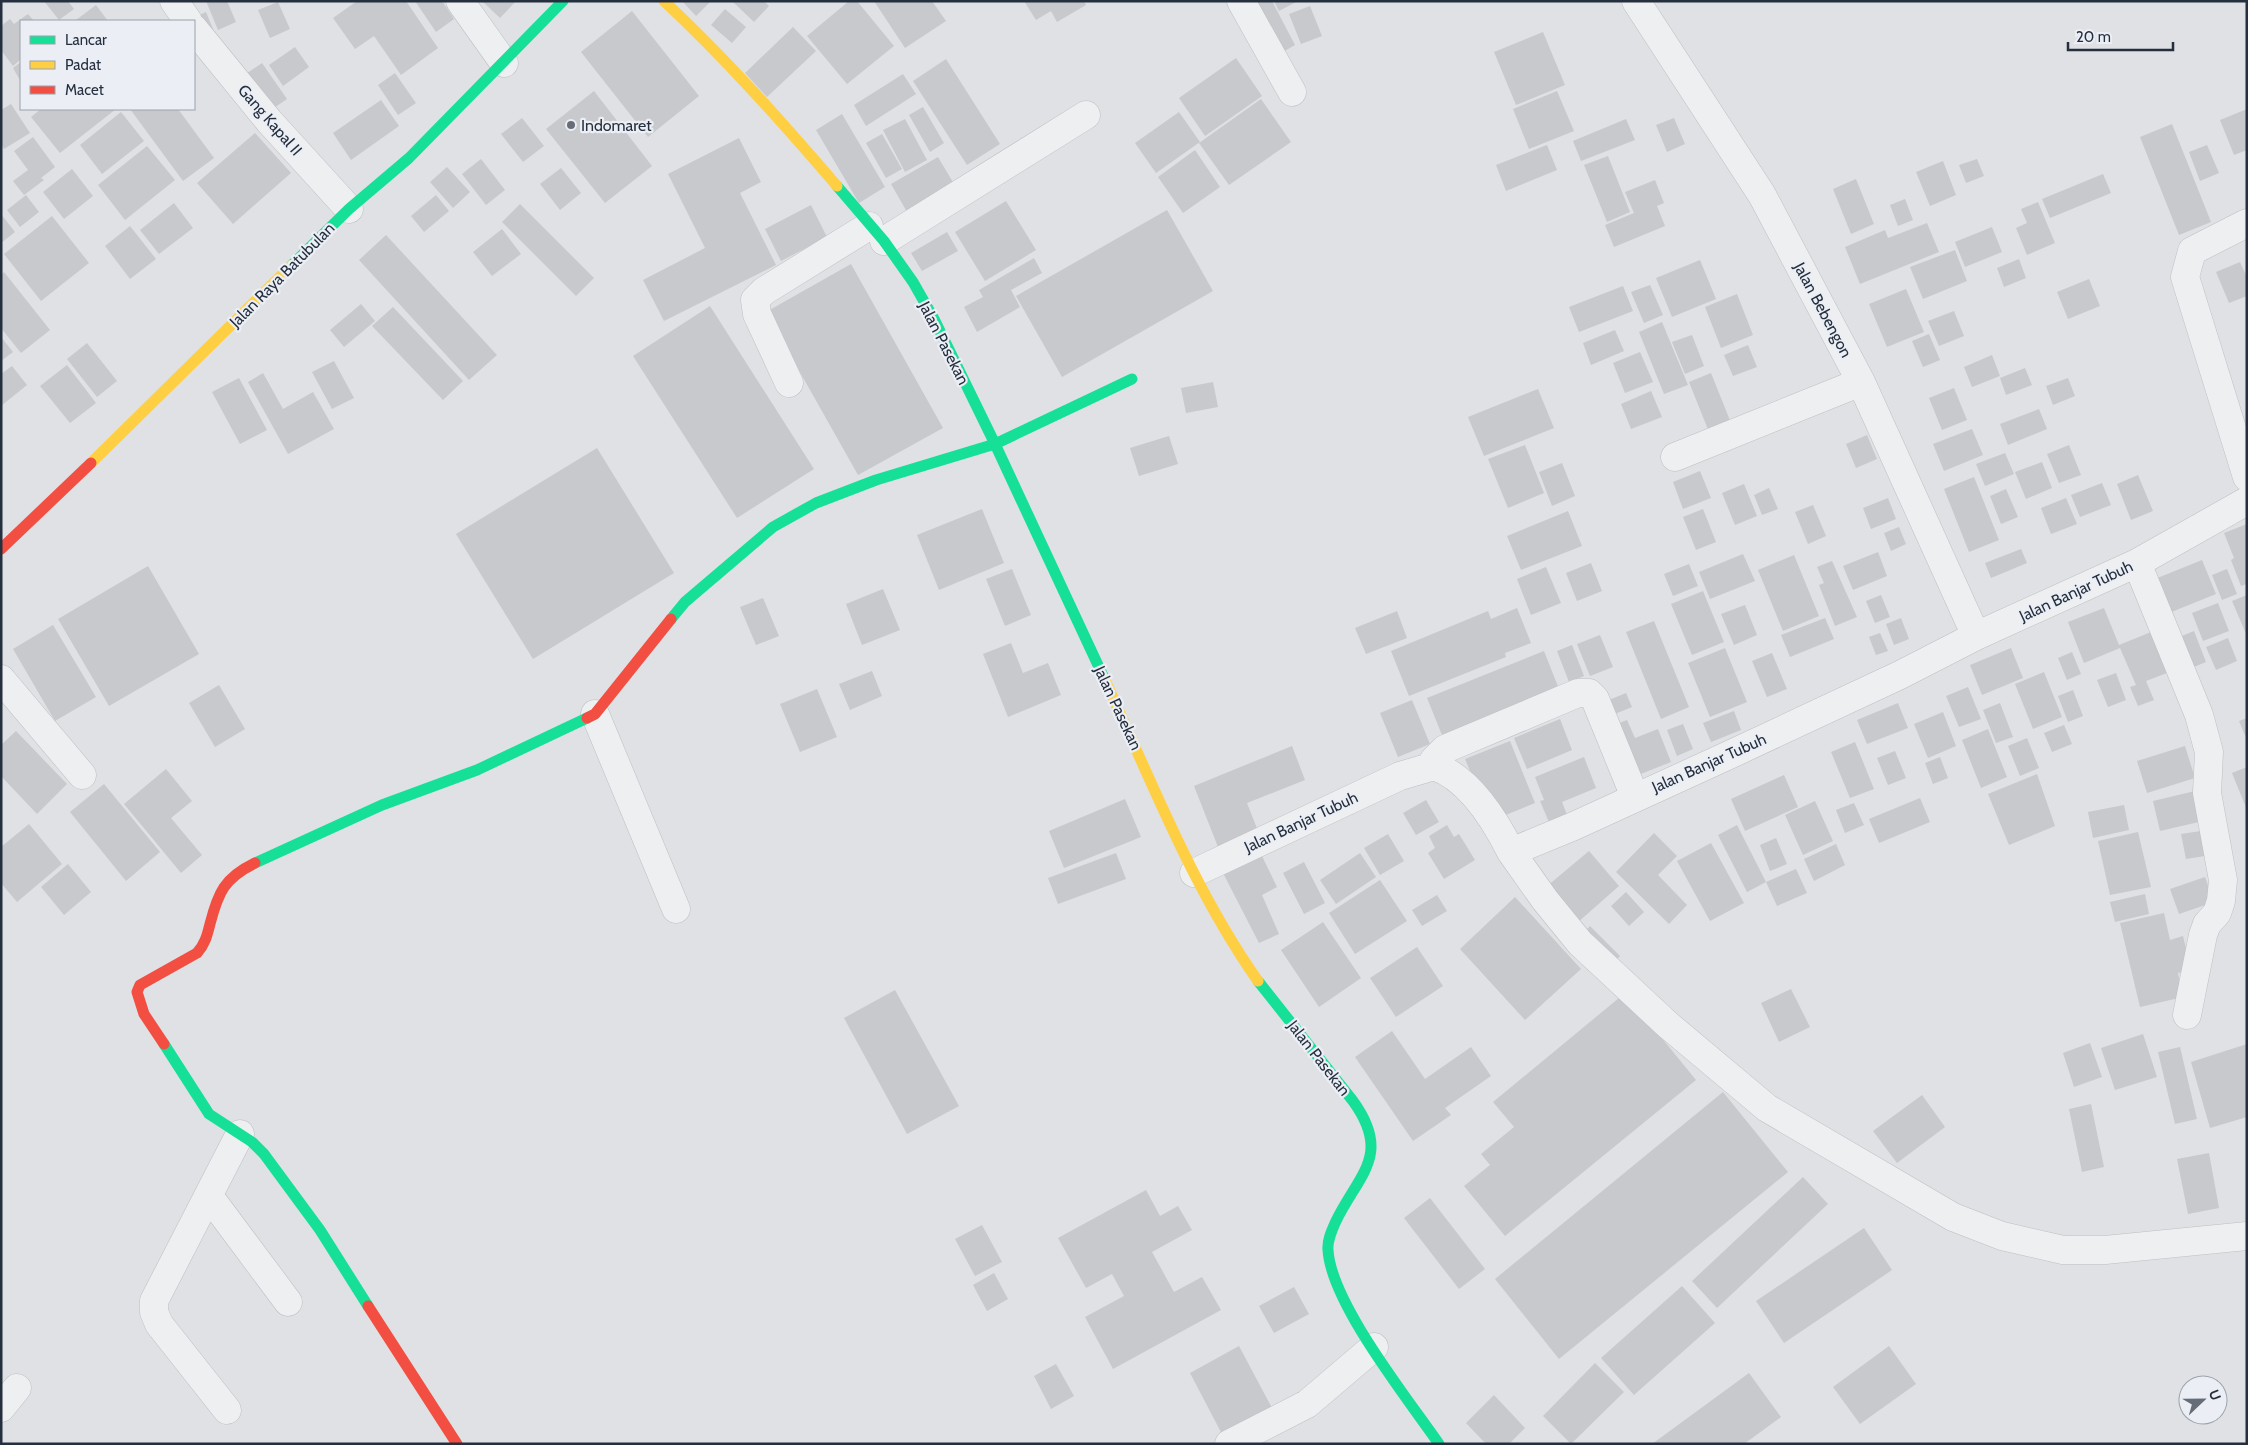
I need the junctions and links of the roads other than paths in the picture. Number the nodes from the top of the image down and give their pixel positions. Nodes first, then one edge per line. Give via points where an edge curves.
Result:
1 (174, 1) edge
2 (460, 1) edge
3 (562, 1) edge
4 (664, 1) edge
5 (1241, 1) edge
6 (1636, 1) edge
7 (187, 20) edge
8 (195, 30) edge
9 (504, 63) junction
10 (1292, 92) dead end
11 (1086, 115) dead end
12 (349, 209) junction
13 (2247, 223) edge
14 (876, 233) junction
15 (1132, 379) dead end
16 (1861, 382) junction
17 (789, 383) dead end
18 (993, 441) junction
19 (1675, 457) dead end
20 (2247, 477) edge
21 (2247, 501) edge
22 (1, 548) edge
23 (2137, 563) junction
24 (1976, 636) junction
25 (1, 679) edge
26 (595, 714) junction
27 (1434, 766) junction
28 (82, 775) dead end
29 (1635, 797) junction
30 (1511, 852) junction
31 (1194, 873) junction
32 (676, 909) dead end
33 (2187, 1015) dead end
34 (240, 1134) junction
35 (209, 1196) junction
36 (2247, 1236) edge
37 (288, 1302) dead end
38 (1374, 1347) junction
39 (227, 1410) dead end
40 (457, 1444) edge
41 (1229, 1444) edge
42 (1439, 1444) edge

1 - 7 street
2 - 9 street
3 - 9 main road, Jalan Raya Batubulan
4 - 14 main road, Jalan Pasekan via 706,39 781,121
5 - 10 street
6 - 16 street, Jalan Bebengon via 1762,195
8 - 12 street, Gang Kapal II via 269,121
9 - 12 main road, Jalan Raya Batubulan via 409,158
11 - 14 street
12 - 22 main road, Jalan Raya Batubulan via 163,394
13 - 20 street via 2192,252 2185,277
14 - 17 street via 764,291 755,300 757,314
14 - 18 main road, Jalan Pasekan via 913,282 934,319
15 - 18 main road
16 - 19 street
16 - 24 street, Jalan Bebengon
18 - 26 main road via 816,503 773,527 685,602
18 - 31 main road, Jalan Pasekan
21 - 23 street, Jalan Banjar Tubuh
23 - 24 street, Jalan Banjar Tubuh
23 - 33 street via 2199,714 2210,752 2207,793 2220,852 2222,901 2203,935
24 - 29 street, Jalan Banjar Tubuh via 1729,756
25 - 28 street
26 - 32 street
26 - 34 main road via 486,766 382,805 251,864 225,883 216,900 204,945 197,953 140,984 137,992 144,1014 198,1099 209,1114
27 - 29 street via 1434,760 1445,749 1578,693 1589,693 1595,699
27 - 30 street via 1452,775 1474,796
27 - 31 street, Jalan Banjar Tubuh via 1400,776
29 - 30 street, Jalan Banjar Tubuh
30 - 36 street via 1580,943 1668,1025 1767,1108 1953,1217 2002,1236 2063,1250 2105,1250
31 - 38 main road, Jalan Pasekan via 1246,964 1362,1117 1372,1146 1370,1162 1336,1222 1329,1238 1328,1252 1336,1280
34 - 35 street
34 - 40 main road via 264,1154 320,1230
35 - 37 street
35 - 39 street via 154,1301 154,1312 158,1324
38 - 41 street via 1307,1404
38 - 42 main road, Jalan Pasekan

